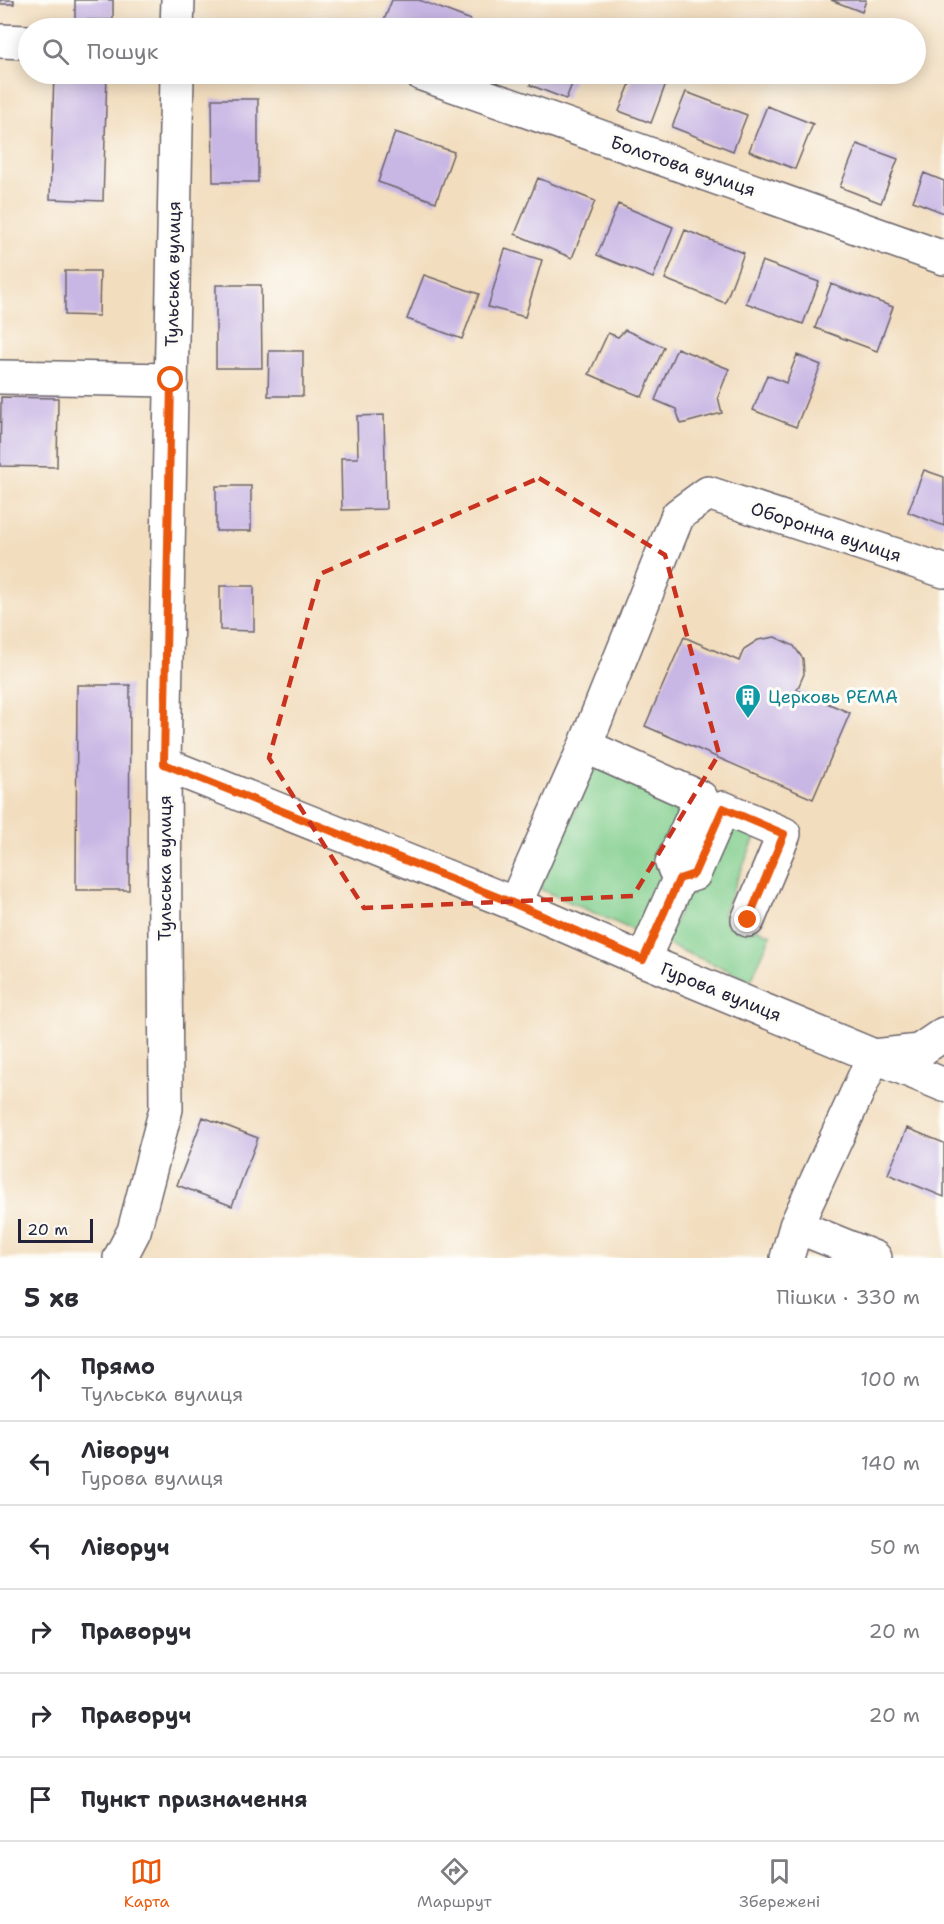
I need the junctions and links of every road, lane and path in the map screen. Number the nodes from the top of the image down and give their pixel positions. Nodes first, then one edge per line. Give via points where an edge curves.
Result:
1 (178, 0) edge
2 (177, 18) edge
3 (0, 41) edge
4 (18, 42) edge
5 (177, 84) edge
6 (450, 84) edge
7 (944, 258) edge
8 (0, 377) edge
9 (171, 380) junction
10 (944, 571) edge
11 (585, 746) junction
12 (164, 764) junction
13 (679, 879) junction
14 (515, 904) junction
15 (748, 920) dead end
16 (643, 960) junction
17 (944, 1034) edge
18 (874, 1056) junction
19 (944, 1085) edge
20 (795, 1226) junction
21 (120, 1258) edge
22 (787, 1258) edge
23 (875, 1258) edge

1 - 2 street
3 - 4 street
5 - 9 street, Тульська вулиця
6 - 7 street, Болотова вулиця
8 - 9 street
9 - 12 street, Тульська вулиця
10 - 11 street, Оборонна вулиця via 708,493 678,515
11 - 13 street via 701,798 672,863
11 - 14 street
12 - 14 street, Гурова вулиця
12 - 21 street, Тульська вулиця via 166,1109 134,1231
13 - 15 street via 694,874 723,808 784,834
13 - 16 street
14 - 16 street, Гурова вулиця
16 - 18 street, Гурова вулиця
17 - 18 street via 919,1051
18 - 19 street, Гурова вулиця
18 - 20 street
20 - 22 street
20 - 23 street

